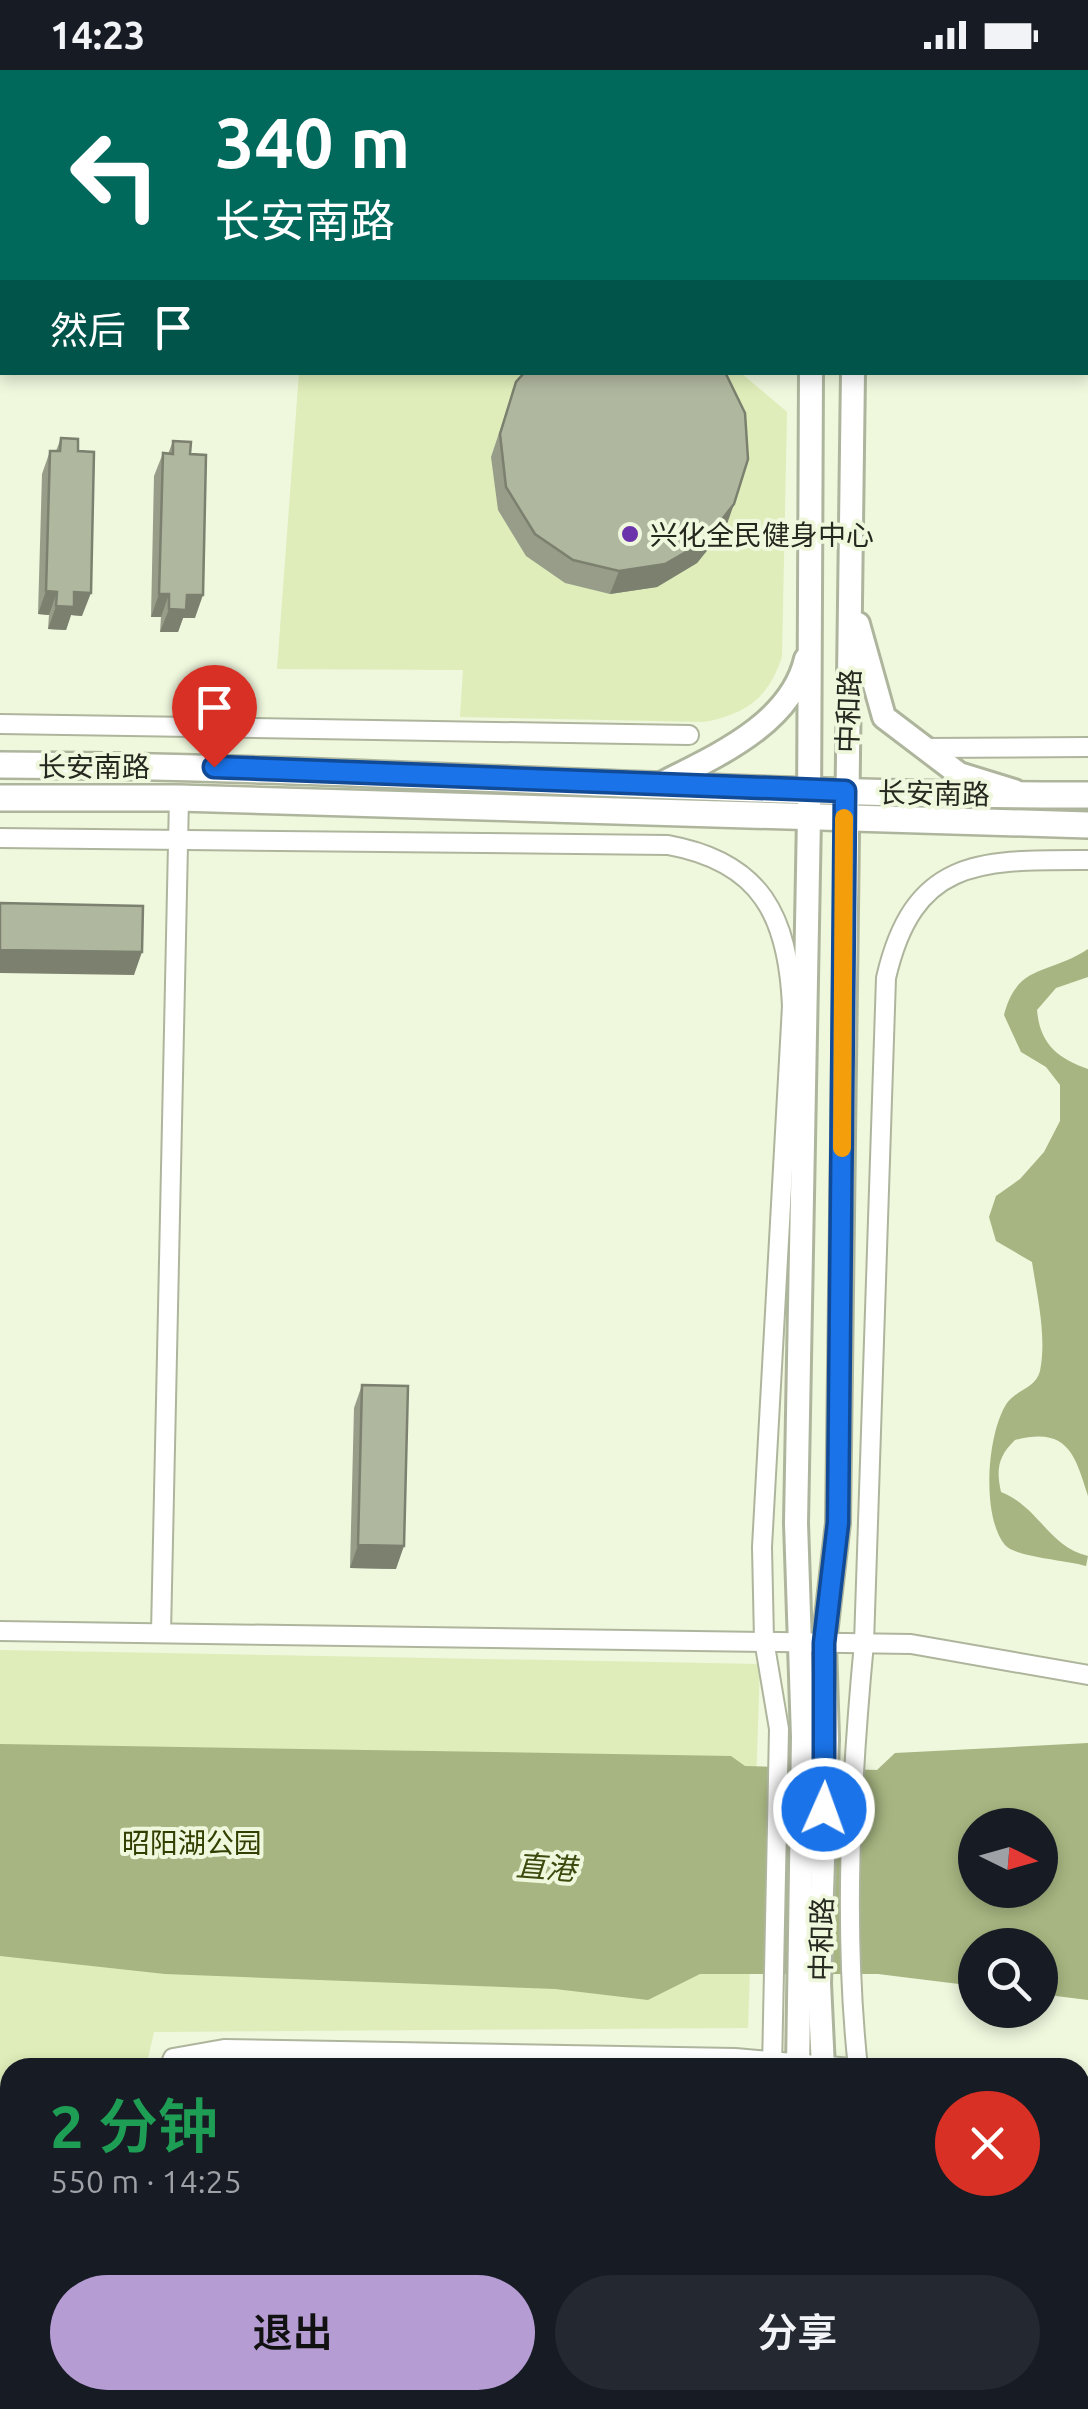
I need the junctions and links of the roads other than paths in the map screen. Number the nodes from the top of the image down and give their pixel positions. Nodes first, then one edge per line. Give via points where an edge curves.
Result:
1 (811, 375) edge
2 (853, 375) edge
3 (852, 604) junction
4 (811, 636) junction
5 (0, 724) edge
6 (689, 734) dead end
7 (1088, 747) edge
8 (922, 748) junction
9 (0, 765) edge
10 (663, 783) junction
11 (810, 789) junction
12 (845, 791) junction
13 (1088, 794) edge
14 (1027, 795) junction
15 (0, 798) edge
16 (179, 798) junction
17 (809, 816) junction
18 (844, 818) junction
19 (1088, 826) edge
20 (178, 836) junction
21 (0, 838) edge
22 (1087, 860) edge
23 (0, 1631) edge
24 (161, 1633) junction
25 (764, 1640) junction
26 (864, 1642) junction
27 (812, 1643) junction
28 (1088, 1676) edge
29 (808, 1984) junction
30 (173, 2058) edge
31 (566, 2058) edge
32 (772, 2058) edge
33 (799, 2058) edge
34 (822, 2058) edge
35 (854, 2058) edge

1 - 4 main road, 中和路
2 - 3 main road, 中和路
3 - 8 main road via 884,717
3 - 12 main road, 中和路
4 - 10 main road via 803,672 769,718 746,738
4 - 11 main road, 中和路
5 - 6 street
7 - 8 street
8 - 14 main road via 959,774
9 - 10 main road, 长安南路
10 - 11 main road, 长安南路
11 - 12 main road, 长安南路
11 - 17 main road, 中和路
12 - 14 main road, 长安南路
12 - 18 main road, 中和路
13 - 14 main road, 长安南路
15 - 16 main road, 长安南路
16 - 17 main road, 长安南路
16 - 20 street
17 - 18 main road, 长安南路
17 - 27 main road, 中和路 via 796,1522
18 - 19 main road, 长安南路
18 - 27 main road, 中和路 via 838,1523
20 - 21 street
20 - 24 street
20 - 25 street via 668,844 704,851 760,890 790,959 792,1006 762,1547
22 - 26 street via 976,866 933,884 895,939 886,978
23 - 24 street
24 - 25 street
25 - 27 street
25 - 32 street via 779,1730
26 - 27 street
26 - 28 street via 911,1644
26 - 35 street via 855,1737
27 - 29 main road, 中和路
29 - 33 main road, 中和路
29 - 34 main road, 中和路
30 - 31 street via 224,2048

